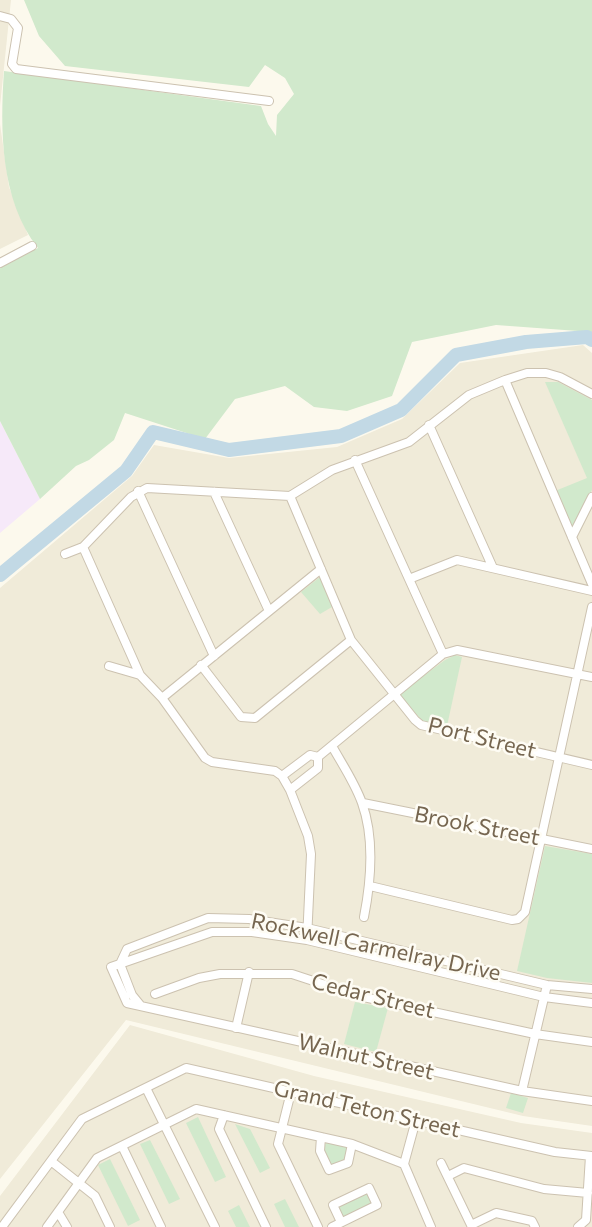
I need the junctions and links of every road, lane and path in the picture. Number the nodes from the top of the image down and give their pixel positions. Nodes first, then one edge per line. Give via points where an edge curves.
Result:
1 (0, 16) edge
2 (268, 101) dead end
3 (32, 246) dead end
4 (0, 263) edge
5 (505, 380) junction
6 (592, 394) edge
7 (429, 425) junction
8 (355, 460) junction
9 (138, 491) junction
10 (214, 492) junction
11 (290, 496) junction
12 (592, 497) edge
13 (572, 537) junction
14 (83, 547) junction
15 (65, 554) dead end
16 (492, 568) junction
17 (321, 569) junction
18 (409, 579) junction
19 (592, 584) edge
20 (592, 591) edge
21 (592, 606) edge
22 (269, 611) junction
23 (351, 640) junction
24 (443, 654) junction
25 (214, 656) junction
26 (201, 665) junction
27 (109, 666) dead end
28 (578, 674) junction
29 (140, 675) junction
30 (592, 677) edge
31 (394, 694) junction
32 (162, 698) junction
33 (332, 746) junction
34 (318, 757) junction
35 (560, 757) junction
36 (592, 765) edge
37 (282, 776) junction
38 (290, 790) junction
39 (363, 803) junction
40 (541, 839) junction
41 (592, 849) edge
42 (370, 886) junction
43 (364, 917) dead end
44 (307, 928) junction
45 (307, 940) junction
46 (120, 964) junction
47 (249, 972) junction
48 (547, 984) junction
49 (592, 989) edge
50 (155, 994) dead end
51 (544, 997) junction
52 (592, 1003) edge
53 (141, 1006) junction
54 (236, 1028) junction
55 (535, 1034) junction
56 (592, 1042) edge
57 (146, 1088) junction
58 (522, 1091) junction
59 (291, 1092) junction
60 (592, 1101) edge
61 (224, 1115) junction
62 (416, 1120) junction
63 (164, 1125) junction
64 (280, 1128) junction
65 (321, 1137) junction
66 (352, 1144) junction
67 (122, 1146) junction
68 (591, 1156) edge
69 (51, 1161) junction
70 (441, 1163) dead end
71 (404, 1164) junction
72 (448, 1176) junction
73 (79, 1183) junction
74 (588, 1193) junction
75 (58, 1212) junction
76 (341, 1222) junction
77 (471, 1226) edge
78 (2, 1227) edge
79 (47, 1227) edge
80 (67, 1227) edge
81 (110, 1227) edge
82 (161, 1227) edge
83 (214, 1227) edge
84 (266, 1227) edge
85 (318, 1227) edge
86 (332, 1227) edge
87 (430, 1227) edge
88 (535, 1227) edge
89 (578, 1227) edge

1 - 2 street via 11,19 18,28 12,64 16,69
3 - 4 street
5 - 6 street via 546,373
5 - 7 street via 469,395
5 - 13 street
7 - 8 street via 409,442
7 - 16 street
8 - 11 street
8 - 18 street
9 - 10 street via 147,488
9 - 14 street
9 - 25 street
10 - 11 street
10 - 22 street
11 - 17 street, Port Street
12 - 13 street
13 - 19 street
14 - 15 street
14 - 29 street
16 - 18 street via 457,560
16 - 20 street
17 - 22 street
17 - 23 street, Port Street
18 - 24 street
21 - 28 street
22 - 25 street
23 - 26 street via 255,718 241,717
23 - 31 street, Port Street
24 - 28 street via 457,650
24 - 31 street
25 - 26 street
26 - 32 street
27 - 29 street
28 - 30 street
28 - 35 street
29 - 32 street
31 - 33 street
31 - 35 street, Port Street via 421,725
32 - 37 street via 205,758 275,771
33 - 34 street
33 - 39 street
34 - 37 street via 310,755
34 - 38 street via 318,768
35 - 36 street, Port Street
35 - 40 street
37 - 38 street
38 - 44 street via 311,854
39 - 40 street, Brook Street
39 - 42 street via 370,849
40 - 41 street, Brook Street
40 - 42 street via 525,912 518,919
42 - 43 street
44 - 45 street
44 - 46 street, Rockwell Carmelray Drive via 249,919 208,918 127,949
44 - 48 street, Rockwell Carmelray Drive
45 - 46 street, Rockwell Carmelray Drive via 252,932 212,932
45 - 51 street, Rockwell Carmelray Drive
46 - 53 street via 132,995
46 - 53 street via 111,967 127,1003
47 - 50 street, Cedar Street via 199,978
47 - 54 street
47 - 55 street, Cedar Street via 292,974 359,996
48 - 49 street, Rockwell Carmelray Drive
48 - 51 street
51 - 52 street, Rockwell Carmelray Drive
51 - 55 street
53 - 54 street, Walnut Street
54 - 58 street, Walnut Street
55 - 56 street, Cedar Street
55 - 58 street
57 - 59 street, Grand Teton Street via 186,1068
57 - 63 street
57 - 69 street, Grand Teton Street via 82,1119
58 - 60 street, Walnut Street
59 - 62 street, Grand Teton Street
59 - 64 street
61 - 63 street via 196,1109
61 - 64 street
61 - 84 street via 219,1129
62 - 68 street, Grand Teton Street via 555,1152
62 - 71 street
63 - 67 street
63 - 83 street
64 - 65 street
64 - 85 street via 278,1144
65 - 66 street
65 - 66 street via 320,1151 329,1170 348,1163
66 - 71 street
67 - 73 street via 98,1158
67 - 82 street
68 - 74 street
69 - 73 street
69 - 78 street, Grand Teton Street
70 - 72 street
71 - 87 street
72 - 74 street via 464,1168 544,1189
72 - 77 street
73 - 75 street
73 - 81 street via 95,1196
74 - 89 street via 586,1220
75 - 79 street
75 - 80 street
76 - 76 street via 377,1205 369,1188 333,1205
76 - 86 street
77 - 88 street via 496,1213 532,1221

